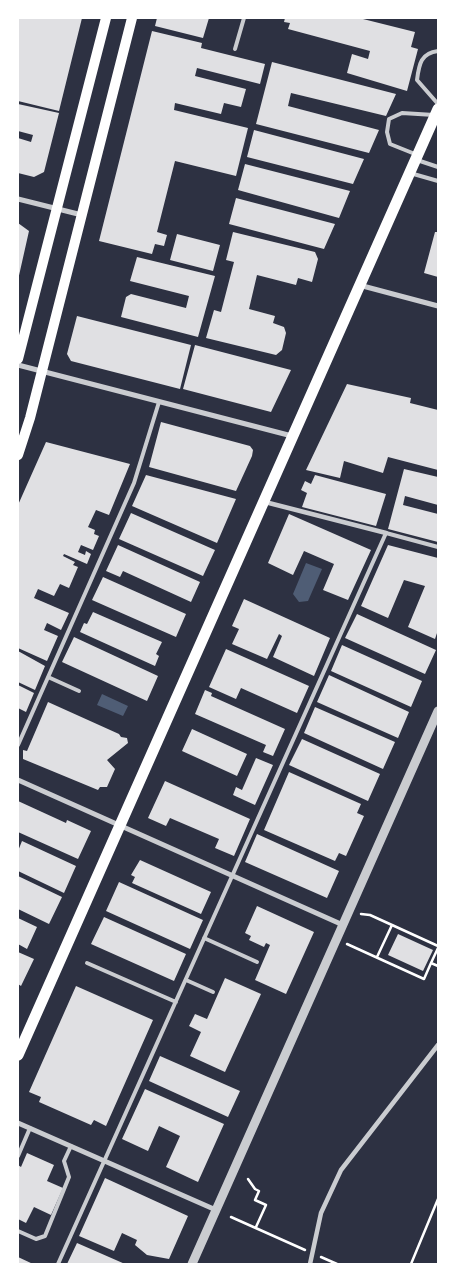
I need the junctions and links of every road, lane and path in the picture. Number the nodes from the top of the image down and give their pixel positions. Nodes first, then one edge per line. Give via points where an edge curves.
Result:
1 (106, 18) edge
2 (132, 18) edge
3 (244, 18) edge
4 (235, 49) dead end
5 (438, 51) edge
6 (438, 109) edge
7 (417, 158) junction
8 (438, 167) edge
9 (410, 173) junction
10 (438, 181) edge
11 (18, 199) edge
12 (57, 208) junction
13 (82, 215) junction
14 (360, 285) junction
15 (438, 306) edge
16 (18, 359) edge
17 (18, 365) edge
18 (42, 371) junction
19 (159, 402) junction
20 (293, 436) junction
21 (18, 455) edge
22 (263, 501) junction
23 (386, 533) junction
24 (438, 547) edge
25 (48, 677) junction
26 (79, 691) dead end
27 (438, 711) edge
28 (18, 745) edge
29 (18, 780) edge
30 (119, 825) junction
31 (232, 876) junction
32 (360, 914) dead end
33 (344, 925) junction
34 (392, 925) junction
35 (204, 938) junction
36 (347, 944) dead end
37 (438, 947) edge
38 (377, 957) junction
39 (257, 962) dead end
40 (87, 963) dead end
41 (431, 963) junction
42 (438, 966) edge
43 (186, 980) junction
44 (213, 992) dead end
45 (176, 1002) junction
46 (438, 1045) edge
47 (18, 1055) edge
48 (18, 1123) edge
49 (30, 1128) junction
50 (71, 1146) junction
51 (18, 1156) edge
52 (104, 1161) junction
53 (248, 1179) dead end
54 (438, 1199) edge
55 (216, 1210) junction
56 (231, 1217) dead end
57 (256, 1227) junction
58 (18, 1231) edge
59 (312, 1253) junction
60 (58, 1264) edge
61 (192, 1264) edge
62 (310, 1264) edge
63 (337, 1264) edge
64 (411, 1264) edge

1 - 12 main road
2 - 13 main road
3 - 4 lane
5 - 6 lane via 429,52 419,63 416,80
6 - 7 main road
6 - 7 lane via 390,119 387,132 390,144
7 - 8 lane
7 - 9 main road
9 - 10 lane
9 - 14 main road
11 - 12 street
12 - 13 street
12 - 16 main road
13 - 18 main road
14 - 15 street
14 - 20 main road
17 - 18 street
18 - 19 street
18 - 21 main road
19 - 20 street
19 - 25 lane via 134,483
20 - 22 main road
22 - 23 street
22 - 30 main road
23 - 24 lane
23 - 31 lane
25 - 26 lane
25 - 28 lane
27 - 33 street
29 - 30 street
30 - 31 street
30 - 47 main road
31 - 33 street
31 - 35 lane
32 - 34 path
33 - 55 street
34 - 37 path
34 - 38 path
35 - 39 lane
35 - 43 lane
36 - 38 path
37 - 41 path
38 - 41 path via 424,979
40 - 45 lane
41 - 42 path
43 - 44 lane
43 - 45 lane
45 - 52 lane
46 - 59 street via 341,1170 322,1214
48 - 49 street
49 - 50 street
49 - 51 lane
50 - 52 street
50 - 58 lane via 64,1161 69,1177 45,1236 36,1239
52 - 55 street
52 - 60 lane
53 - 57 path via 260,1191 255,1200 266,1205
54 - 64 path
55 - 61 street
56 - 57 path
57 - 59 path
59 - 62 street
59 - 63 path

